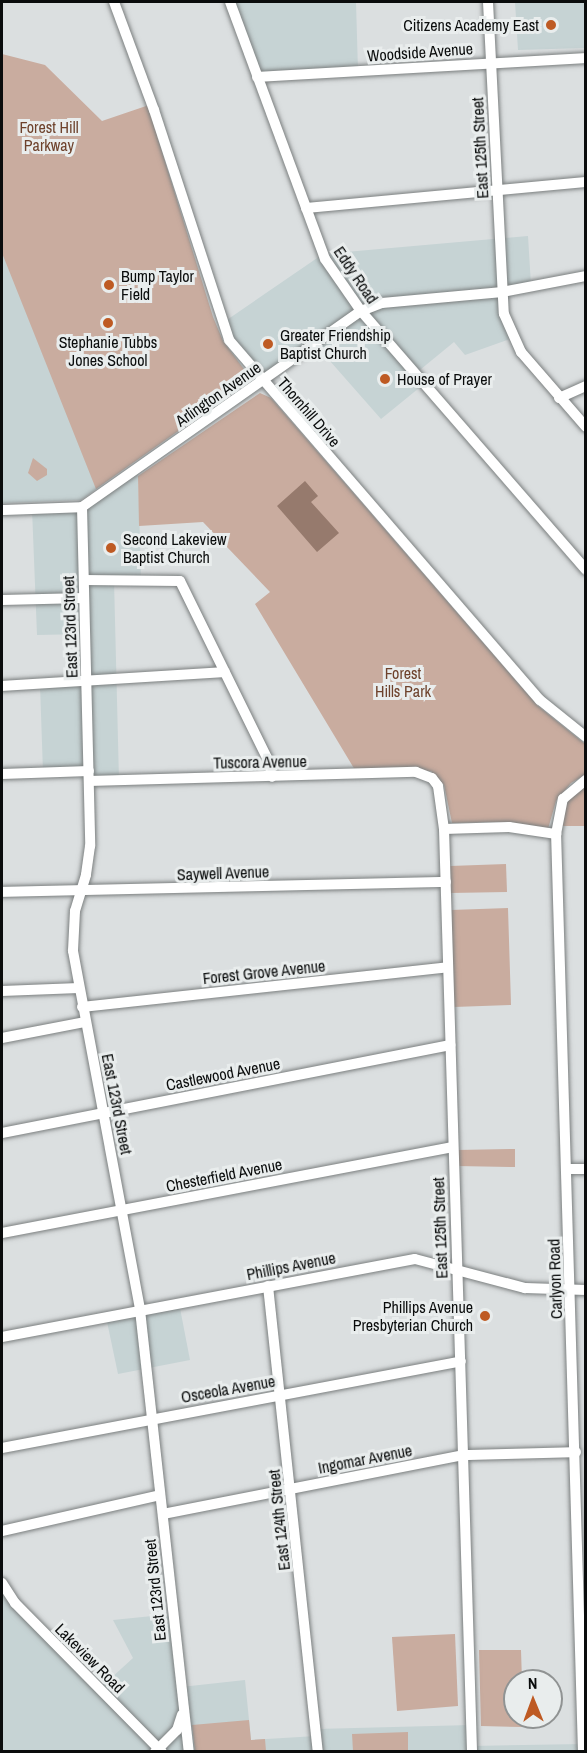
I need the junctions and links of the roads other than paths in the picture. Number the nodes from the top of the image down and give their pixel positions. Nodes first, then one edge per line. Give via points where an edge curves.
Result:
1 (114, 2) edge
2 (230, 2) edge
3 (488, 2) edge
4 (585, 58) edge
5 (490, 63) junction
6 (257, 77) junction
7 (585, 182) edge
8 (498, 190) junction
9 (306, 208) junction
10 (585, 276) edge
11 (502, 292) junction
12 (361, 311) junction
13 (262, 381) junction
14 (585, 386) edge
15 (559, 398) junction
16 (585, 427) edge
17 (82, 507) junction
18 (2, 510) edge
19 (584, 567) edge
20 (84, 580) junction
21 (84, 598) junction
22 (2, 600) edge
23 (225, 672) junction
24 (87, 680) junction
25 (2, 686) edge
26 (585, 737) edge
27 (2, 774) edge
28 (89, 776) junction
29 (272, 777) junction
30 (432, 778) joint
31 (585, 780) edge
32 (444, 829) junction
33 (556, 834) junction
34 (446, 882) junction
35 (2, 892) edge
36 (80, 892) junction
37 (448, 967) junction
38 (79, 988) junction
39 (2, 991) edge
40 (82, 1007) junction
41 (85, 1022) junction
42 (2, 1038) edge
43 (450, 1045) junction
44 (103, 1113) junction
45 (2, 1133) edge
46 (453, 1147) junction
47 (567, 1169) junction
48 (585, 1169) edge
49 (122, 1210) junction
50 (2, 1233) edge
51 (456, 1270) junction
52 (268, 1286) junction
53 (570, 1290) junction
54 (585, 1290) edge
55 (140, 1310) junction
56 (2, 1337) edge
57 (460, 1361) junction
58 (282, 1395) junction
59 (152, 1418) junction
60 (2, 1448) edge
61 (576, 1452) junction
62 (464, 1455) junction
63 (291, 1488) junction
64 (160, 1495) junction
65 (162, 1514) junction
66 (2, 1531) edge
67 (2, 1583) edge
68 (183, 1706) junction
69 (159, 1750) edge
70 (189, 1752) edge
71 (318, 1752) edge
72 (472, 1752) edge
73 (583, 1752) edge

1 - 13 street, Thornhill Drive via 154,110 223,330
2 - 6 street, Eddy Road
3 - 5 street, East 125th Street
4 - 5 street, Woodside Avenue
5 - 6 street, Woodside Avenue
5 - 8 street, East 125th Street
6 - 9 street, Eddy Road
7 - 8 street
8 - 9 street
8 - 11 street, East 125th Street
9 - 12 street, Eddy Road via 324,259
10 - 11 street, Arlington Avenue
11 - 12 street, Arlington Avenue via 382,303
11 - 15 street, East 125th Street via 510,333
12 - 13 street, Arlington Avenue
12 - 19 street, Eddy Road
13 - 17 street, Arlington Avenue
13 - 26 street, Thornhill Drive via 540,700
14 - 15 street
15 - 16 street, East 125th Street
17 - 18 street
17 - 20 street, East 123rd Street
20 - 21 street, East 123rd Street
20 - 23 street via 178,579
21 - 22 street
21 - 24 street, East 123rd Street
23 - 24 street
23 - 29 street via 269,762
24 - 25 street
24 - 28 street, East 123rd Street
27 - 28 street, Tuscora Avenue
28 - 29 street, Tuscora Avenue
28 - 36 street, East 123rd Street via 90,846
29 - 30 street, Tuscora Avenue via 416,772
30 - 32 street, East 125th Street via 441,795
31 - 33 street, Carlyon Road via 567,793 559,806
32 - 33 street via 509,827
32 - 34 street, East 125th Street
33 - 47 street, Carlyon Road
34 - 36 street, Saywell Avenue
34 - 37 street, East 125th Street
35 - 36 street, Saywell Avenue
36 - 38 street, East 123rd Street via 73,929
37 - 40 street, Forest Grove Avenue
37 - 43 street, East 125th Street
38 - 39 street
38 - 40 street, East 123rd Street
40 - 41 street, East 123rd Street
41 - 42 street
41 - 44 street, East 123rd Street
43 - 44 street, Castlewood Avenue
43 - 46 street, East 125th Street
44 - 45 street, Castlewood Avenue
44 - 49 street, East 123rd Street
46 - 49 street, Chesterfield Avenue
46 - 51 street, East 125th Street
47 - 48 street
47 - 53 street, Carlyon Road
49 - 50 street, Chesterfield Avenue
49 - 55 street, East 123rd Street
51 - 52 street, Phillips Avenue via 415,1259
51 - 53 street, Phillips Avenue via 525,1288
51 - 57 street, East 125th Street
52 - 55 street, Phillips Avenue
52 - 58 street, East 124th Street
53 - 54 street, Phillips Avenue
53 - 61 street, Carlyon Road
55 - 56 street, Phillips Avenue
55 - 59 street, East 123rd Street
57 - 58 street, Osceola Avenue
57 - 62 street, East 125th Street
58 - 59 street, Osceola Avenue
58 - 63 street, East 124th Street
59 - 60 street, Osceola Avenue
59 - 64 street, East 123rd Street
61 - 62 street, Ingomar Avenue
61 - 73 street, Carlyon Road
62 - 63 street, Ingomar Avenue
62 - 72 street, East 125th Street
63 - 65 street, Ingomar Avenue
63 - 71 street, East 124th Street
64 - 65 street, East 123rd Street
64 - 66 street
65 - 68 street, East 123rd Street
67 - 69 street, Lakeview Road via 15,1603
68 - 69 street via 180,1726
68 - 70 street, East 123rd Street

